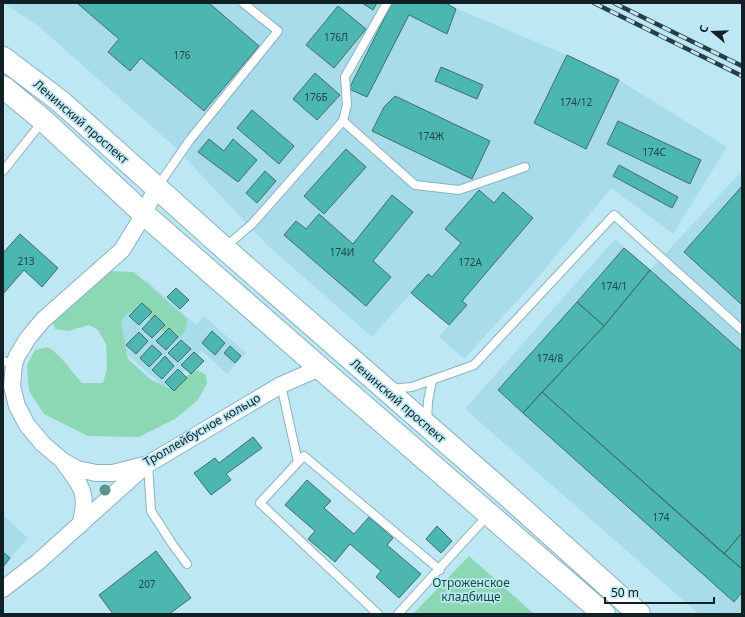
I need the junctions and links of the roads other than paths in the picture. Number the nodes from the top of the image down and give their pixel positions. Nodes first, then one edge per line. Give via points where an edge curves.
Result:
1 (243, 3) edge
2 (387, 3) edge
3 (3, 58) edge
4 (3, 87) edge
5 (43, 120) junction
6 (343, 121) junction
7 (525, 167) dead end
8 (3, 171) edge
9 (156, 188) junction
10 (144, 214) junction
11 (224, 248) junction
12 (742, 330) edge
13 (8, 362) edge
14 (320, 368) junction
15 (432, 381) junction
16 (281, 385) junction
17 (381, 385) junction
18 (427, 426) junction
19 (62, 461) junction
20 (298, 462) junction
21 (148, 464) junction
22 (489, 514) junction
23 (80, 525) junction
24 (187, 564) dead end
25 (440, 570) junction
26 (3, 589) edge
27 (378, 614) edge
28 (398, 614) edge
29 (604, 614) edge
30 (640, 614) edge

1 - 9 lane via 278,31 189,141
2 - 6 lane via 345,78 347,105
3 - 9 main road, Ленинский проспект via 60,101
4 - 5 main road, Ленинский проспект
5 - 8 lane
5 - 10 main road, Ленинский проспект
6 - 7 lane via 415,185 459,190
6 - 11 lane via 252,224
9 - 10 street
9 - 11 main road, Ленинский проспект
10 - 13 street, Троллейбусное кольцо via 122,250 43,320
10 - 14 main road, Ленинский проспект
11 - 17 main road, Ленинский проспект
12 - 15 lane via 614,215 474,365
13 - 19 street, Троллейбусное кольцо via 17,406 27,425
14 - 16 street, Троллейбусное кольцо
14 - 17 main road via 328,357 332,357 359,378
14 - 22 main road, Ленинский проспект
15 - 17 lane via 412,387
15 - 18 lane
16 - 20 lane
16 - 21 street, Троллейбусное кольцо
17 - 18 main road, Ленинский проспект
18 - 30 main road, Ленинский проспект
19 - 21 street, Троллейбусное кольцо via 77,469 96,473 113,473
19 - 23 street via 80,483 84,498
20 - 25 lane via 304,456
20 - 27 lane via 260,503
21 - 23 street
21 - 24 lane via 151,511
22 - 25 lane
22 - 29 main road, Ленинский проспект
23 - 26 street
25 - 28 lane

